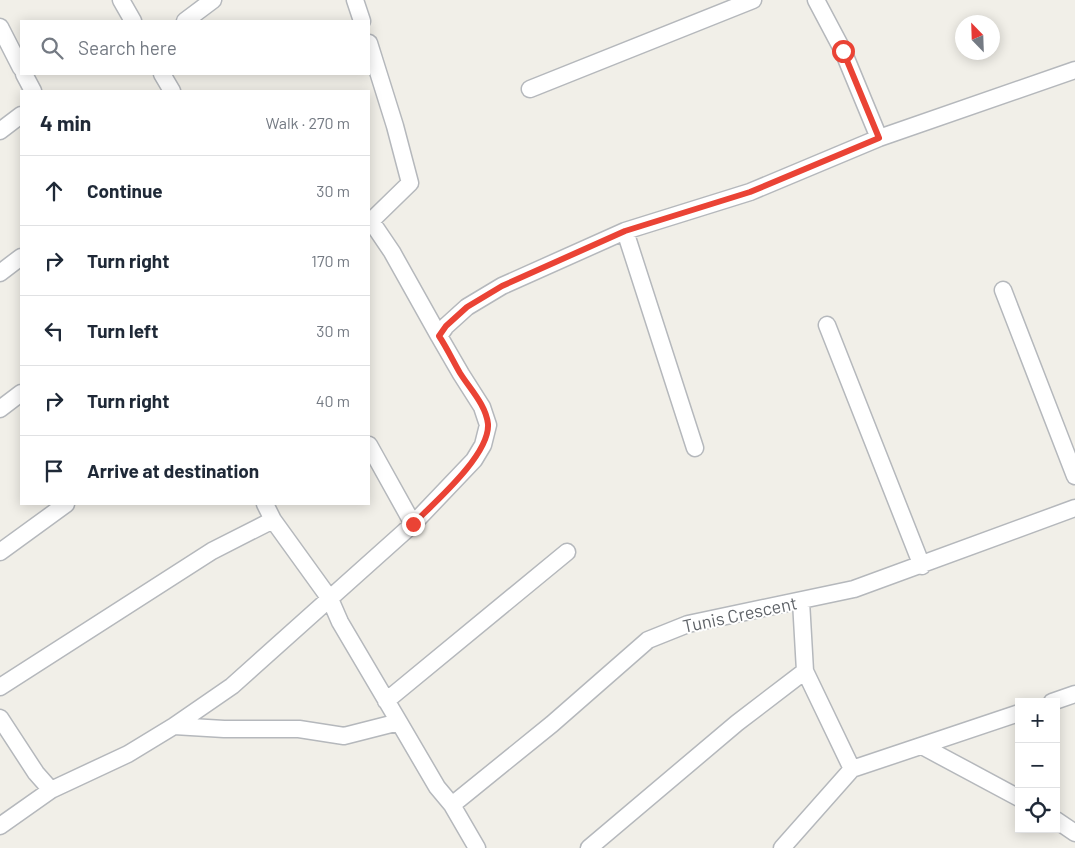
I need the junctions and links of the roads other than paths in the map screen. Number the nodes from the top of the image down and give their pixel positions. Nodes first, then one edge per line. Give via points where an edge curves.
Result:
1 (122, 0) edge
2 (213, 0) edge
3 (355, 0) edge
4 (753, 0) edge
5 (816, 0) edge
6 (132, 20) edge
7 (186, 20) edge
8 (362, 20) edge
9 (0, 27) edge
10 (370, 46) edge
11 (20, 66) edge
12 (1075, 70) edge
13 (25, 75) edge
14 (163, 75) edge
15 (530, 89) dead end
16 (32, 90) edge
17 (171, 90) edge
18 (20, 116) edge
19 (0, 131) edge
20 (879, 138) junction
21 (370, 221) edge
22 (625, 231) junction
23 (20, 258) edge
24 (0, 273) edge
25 (1003, 290) dead end
26 (827, 325) dead end
27 (439, 336) junction
28 (20, 394) edge
29 (0, 409) edge
30 (370, 447) edge
31 (695, 448) dead end
32 (1075, 476) edge
33 (65, 505) edge
34 (265, 505) edge
35 (1075, 508) edge
36 (273, 520) junction
37 (413, 524) junction
38 (0, 552) edge
39 (567, 552) dead end
40 (922, 566) junction
41 (330, 599) junction
42 (801, 601) junction
43 (805, 671) junction
44 (0, 687) edge
45 (1075, 694) edge
46 (1060, 699) edge
47 (386, 701) junction
48 (1015, 714) edge
49 (0, 718) edge
50 (399, 722) junction
51 (174, 726) junction
52 (922, 746) junction
53 (852, 769) junction
54 (52, 790) junction
55 (1015, 796) edge
56 (452, 805) junction
57 (1060, 823) edge
58 (0, 826) edge
59 (1075, 833) edge
60 (477, 848) edge
61 (589, 848) edge
62 (782, 848) edge

1 - 6 street
2 - 7 street
3 - 8 street
4 - 15 street
5 - 20 street via 843,51
9 - 11 street
10 - 21 street via 396,126 410,183
12 - 20 street
13 - 16 street
14 - 17 street
18 - 19 street
20 - 22 street via 750,192
21 - 27 street via 392,252
22 - 27 street via 502,286 467,307
22 - 31 street
23 - 24 street
25 - 32 street
26 - 40 street
27 - 37 street via 482,406 488,425 483,445 474,460
28 - 29 street
30 - 37 street
33 - 38 street
34 - 36 street
35 - 40 street, Tunis Crescent
36 - 41 street
36 - 44 street via 212,551
37 - 41 street
39 - 47 street
40 - 42 street, Tunis Crescent via 854,589
41 - 47 street
41 - 51 street via 232,686
42 - 43 street
42 - 56 street, Tunis Crescent via 688,624 648,640
43 - 53 street
43 - 61 street via 737,723
45 - 46 street
47 - 50 street
48 - 52 street
49 - 54 street via 36,773
50 - 51 street via 344,736 299,728
50 - 56 street via 437,787
51 - 54 street via 128,754
52 - 53 street
52 - 55 street
53 - 62 street
54 - 58 street
56 - 60 street
57 - 59 street

